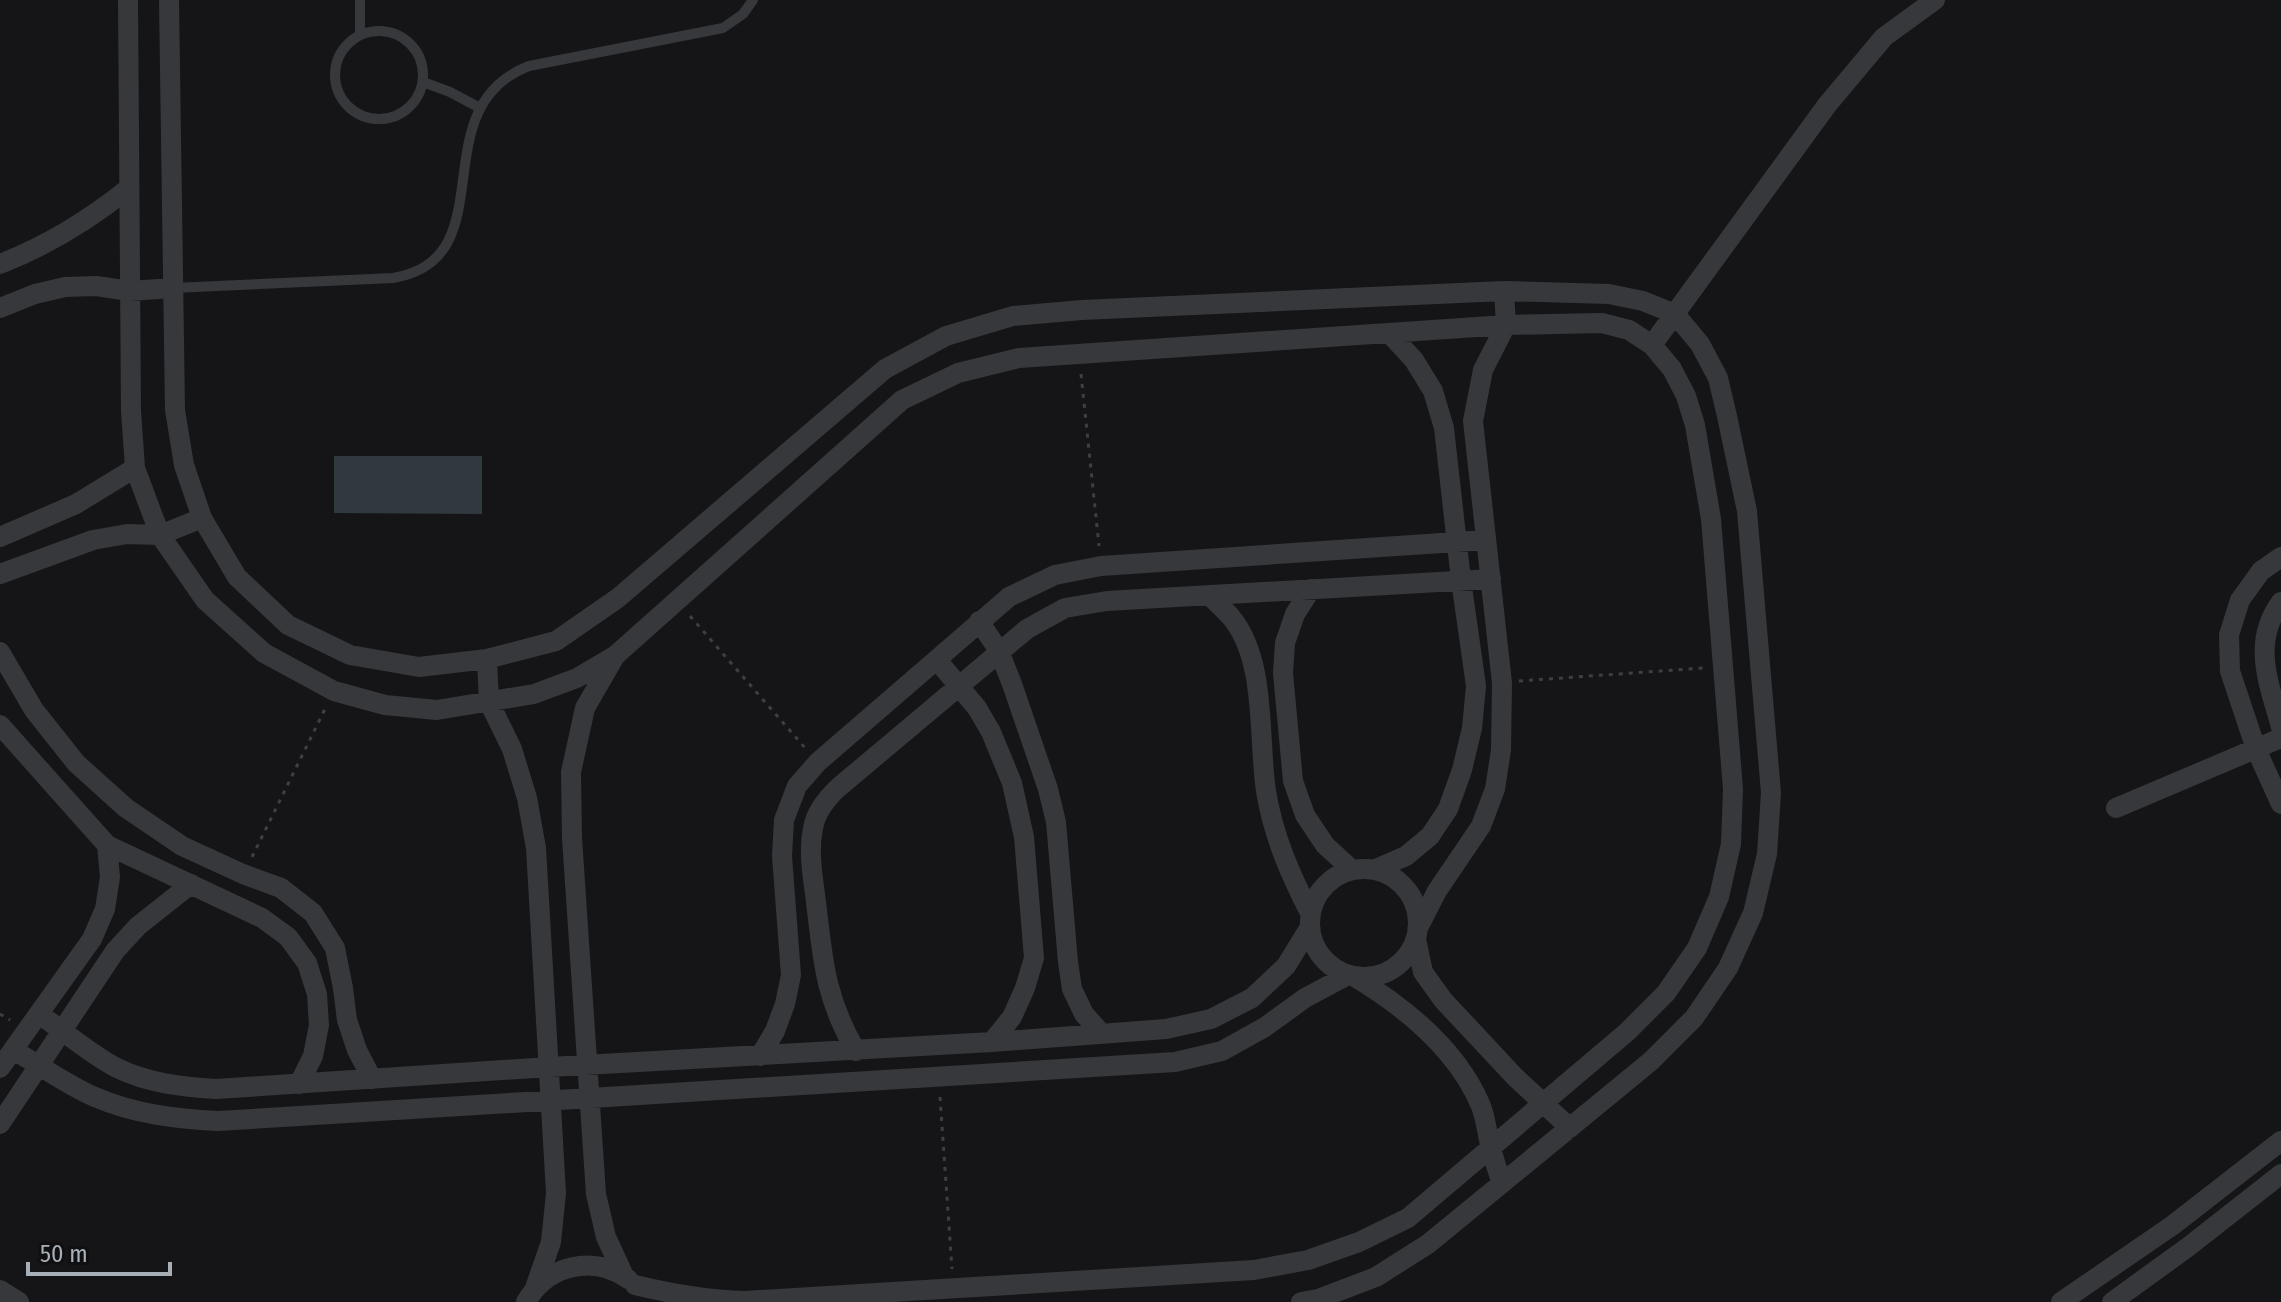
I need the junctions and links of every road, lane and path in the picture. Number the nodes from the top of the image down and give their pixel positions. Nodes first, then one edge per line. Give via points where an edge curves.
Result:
1 (128, 0) edge
2 (169, 0) edge
3 (360, 0) edge
4 (753, 0) edge
5 (1935, 0) edge
6 (360, 35) junction
7 (423, 82) junction
8 (480, 108) junction
9 (129, 188) junction
10 (0, 264) edge
11 (173, 288) junction
12 (130, 291) junction
13 (1504, 291) junction
14 (0, 308) edge
15 (1675, 314) junction
16 (1506, 325) junction
17 (1389, 333) junction
18 (1652, 345) junction
19 (1079, 355) junction
20 (135, 468) junction
21 (202, 518) junction
22 (160, 535) junction
23 (0, 537) edge
24 (1486, 540) junction
25 (1457, 542) junction
26 (2281, 557) edge
27 (1101, 566) junction
28 (1, 579) edge
29 (1491, 579) junction
30 (1461, 580) junction
31 (1311, 589) junction
32 (1209, 595) junction
33 (677, 601) junction
34 (2281, 602) edge
35 (979, 621) junction
36 (999, 651) junction
37 (0, 652) edge
38 (616, 655) junction
39 (487, 659) junction
40 (937, 660) junction
41 (1723, 667) junction
42 (1502, 683) junction
43 (960, 686) junction
44 (334, 691) junction
45 (489, 702) junction
46 (0, 725) edge
47 (2281, 727) edge
48 (2281, 738) edge
49 (9, 749) edge
50 (2256, 749) junction
51 (818, 762) junction
52 (2281, 804) edge
53 (2116, 808) dead end
54 (107, 845) junction
55 (1351, 869) junction
56 (1376, 869) junction
57 (243, 874) junction
58 (191, 884) junction
59 (1310, 920) junction
60 (1417, 933) junction
61 (1350, 975) junction
62 (39, 1014) junction
63 (62, 1030) junction
64 (1102, 1034) junction
65 (992, 1042) junction
66 (13, 1050) junction
67 (856, 1051) junction
68 (760, 1056) junction
69 (39, 1065) junction
70 (588, 1065) junction
71 (549, 1067) junction
72 (0, 1068) edge
73 (939, 1077) junction
74 (372, 1079) junction
75 (299, 1084) junction
76 (590, 1098) junction
77 (551, 1101) junction
78 (1543, 1103) junction
79 (0, 1124) edge
80 (1570, 1128) junction
81 (2281, 1141) edge
82 (1490, 1147) junction
83 (2281, 1174) edge
84 (1502, 1183) junction
85 (630, 1281) junction
86 (953, 1289) junction
87 (0, 1290) edge
88 (526, 1298) edge
89 (19, 1302) edge
90 (648, 1302) edge
91 (1301, 1302) edge
92 (2061, 1302) edge
93 (2112, 1302) edge

1 - 9 street
2 - 11 street
3 - 6 lane
4 - 8 lane via 723,28 516,71
5 - 15 street via 1884,37 1837,93
6 - 7 lane via 382,31 409,42 423,68
6 - 7 lane via 343,49 334,77 345,104 357,114 370,119 398,115 410,107
7 - 8 lane
8 - 11 lane via 468,141 455,229 428,266 393,278
9 - 10 street via 60,237
9 - 12 street
11 - 12 street
11 - 21 street via 175,410 184,465
12 - 14 street via 65,287
12 - 20 street
13 - 15 street via 1609,294
13 - 16 street
13 - 39 street via 1082,310 1013,316 946,336 885,369 618,598 556,641
15 - 18 street
15 - 80 street via 1700,344 1718,378 1747,511 1771,793 1767,854 1741,940 1694,1018
16 - 17 street
16 - 18 street via 1602,323 1629,330
16 - 24 street via 1483,370 1473,421
17 - 19 street
17 - 25 street via 1433,391 1444,428
18 - 41 street via 1672,369 1695,425 1711,519
19 - 27 path
19 - 33 street via 1019,358 958,373 902,400
20 - 22 street
20 - 23 street via 76,504
21 - 22 street
21 - 39 street via 237,577 288,625 350,655 378,660 419,667
22 - 28 street via 93,540
22 - 44 street via 205,600 229,622 264,653
24 - 25 street
24 - 29 street
25 - 27 street
25 - 30 street
26 - 50 street via 2261,571 2240,600 2229,635 2230,671
27 - 35 street via 1055,575 1009,597
29 - 30 street
29 - 42 street
30 - 31 street
30 - 56 street via 1476,686 1462,770 1448,809 1430,836 1406,856
31 - 32 street
31 - 55 street via 1285,643 1293,781 1305,815 1325,845
32 - 36 street via 1065,608
32 - 59 street via 1233,618 1249,648 1266,792 1276,834
33 - 38 street
33 - 51 path
34 - 47 street via 2266,631 2263,661
35 - 36 street
35 - 40 street
36 - 43 street
36 - 64 street via 1056,822 1072,989
37 - 57 street via 34,710 76,763 126,808 182,846
38 - 45 street via 577,678 534,694
38 - 70 street via 585,708 571,772
39 - 45 street
40 - 43 street
40 - 51 street
41 - 42 path
41 - 78 street via 1733,789 1731,844 1719,897 1697,948 1666,993
42 - 60 street via 1495,789 1481,826 1437,891
43 - 65 street via 991,732 1012,783 1024,837 1034,958 1012,1017
43 - 67 street via 825,800 813,825 810,852 824,968 830,997
44 - 45 street via 385,705 437,710
44 - 57 path
45 - 71 street via 512,749 534,836
46 - 49 street
48 - 50 street
49 - 54 street
50 - 52 street
50 - 53 street
51 - 68 street via 797,786 784,820 791,975 775,1031
54 - 58 street
54 - 62 street via 105,909 92,939
55 - 56 street
55 - 59 street via 1332,878 1318,894
56 - 60 street via 1408,890 1416,907
57 - 74 street via 281,888 313,913 335,948 347,1020
58 - 63 street via 115,951
58 - 75 street via 262,918 288,937 307,963 319,1025 313,1056
59 - 61 street via 1321,956
59 - 64 street via 1286,966 1252,998 1211,1019
60 - 61 street via 1407,956 1392,970 1373,977
60 - 78 street via 1423,972 1443,1000
61 - 73 street via 1222,1051 1175,1062
61 - 82 street via 1419,1022 1464,1073 1482,1108
62 - 63 street
62 - 66 street
63 - 69 street
63 - 75 street via 115,1067 159,1082 216,1089
64 - 65 street
65 - 67 street
66 - 69 street
66 - 72 street
67 - 68 street
68 - 70 street
69 - 77 street via 95,1097 190,1120
69 - 79 street
70 - 71 street
70 - 76 street
71 - 74 street
71 - 77 street
73 - 76 street
73 - 86 path
74 - 75 street
76 - 77 street
76 - 85 street via 596,1194 606,1237
77 - 88 street via 556,1193 551,1242
78 - 80 street
78 - 82 street
80 - 84 street
81 - 92 street via 2173,1225
82 - 84 street
82 - 86 street via 1408,1218 1308,1260 1254,1270
83 - 93 street
84 - 91 street via 1428,1244 1376,1277
85 - 86 street via 699,1299 745,1301
85 - 88 street via 612,1270 584,1265 557,1271
85 - 90 street
87 - 89 street

